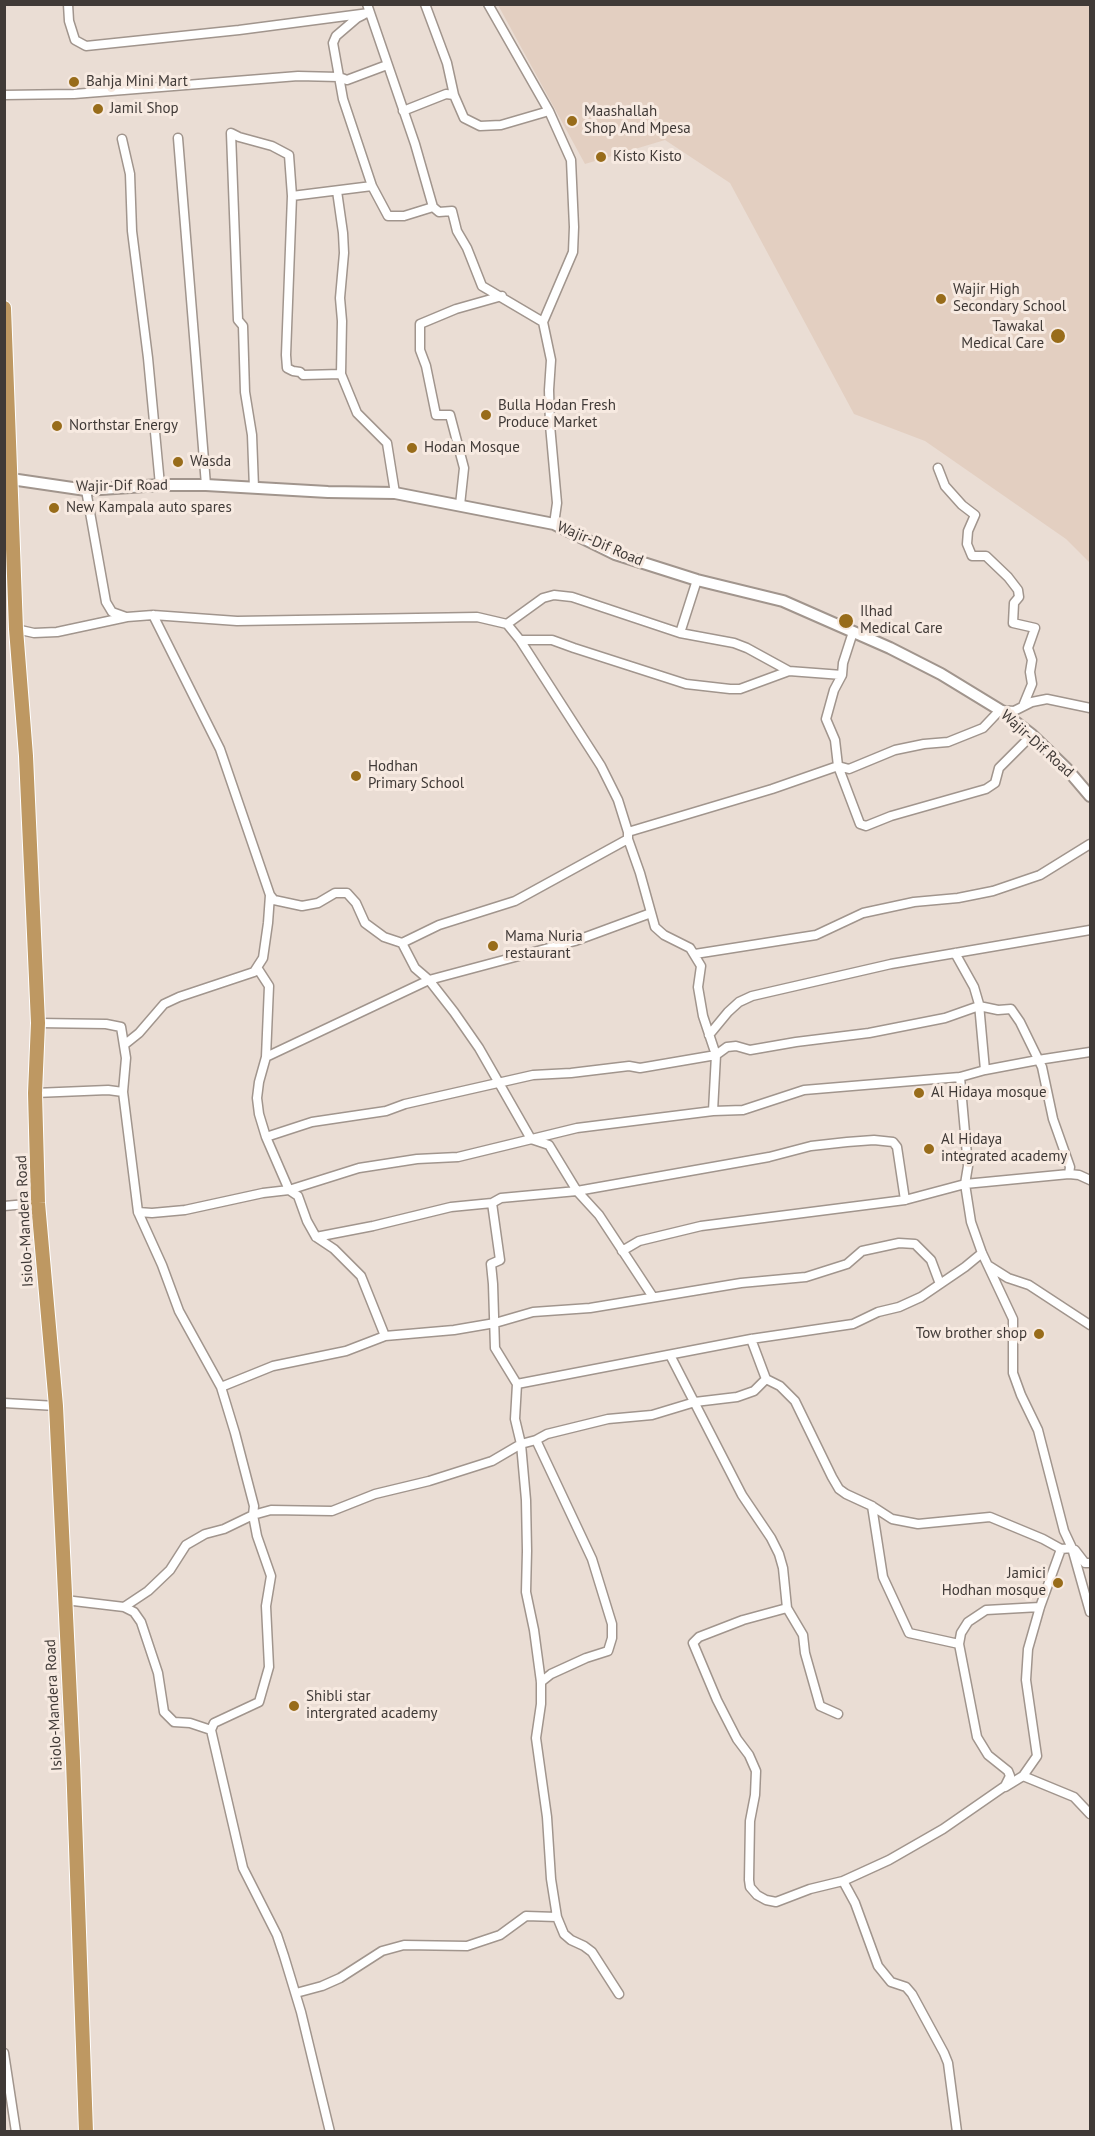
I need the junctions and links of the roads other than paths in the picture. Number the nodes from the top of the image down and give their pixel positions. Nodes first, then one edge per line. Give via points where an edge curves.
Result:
1 (68, 4) edge
2 (426, 4) edge
3 (488, 4) edge
4 (368, 9) edge
5 (387, 65) junction
6 (339, 77) junction
7 (4, 95) edge
8 (454, 95) junction
9 (404, 111) junction
10 (549, 111) junction
11 (178, 138) dead end
12 (122, 139) dead end
13 (372, 186) junction
14 (337, 191) junction
15 (292, 196) junction
16 (433, 207) junction
17 (502, 296) junction
18 (4, 308) edge
19 (543, 322) junction
20 (6, 333) edge
21 (6, 368) edge
22 (340, 374) junction
23 (7, 450) edge
24 (938, 468) dead end
25 (12, 478) junction
26 (160, 485) junction
27 (206, 485) junction
28 (255, 488) junction
29 (86, 490) junction
30 (395, 493) junction
31 (8, 503) edge
32 (460, 505) junction
33 (554, 524) junction
34 (697, 580) junction
35 (153, 615) junction
36 (127, 617) junction
37 (507, 624) junction
38 (16, 629) junction
39 (853, 632) junction
40 (680, 633) junction
41 (520, 640) junction
42 (789, 671) junction
43 (842, 675) junction
44 (1023, 705) junction
45 (1090, 708) edge
46 (1000, 710) junction
47 (1032, 735) junction
48 (838, 766) junction
49 (1090, 796) edge
50 (628, 835) junction
51 (1090, 844) edge
52 (270, 895) junction
53 (651, 913) junction
54 (1090, 930) edge
55 (402, 943) junction
56 (955, 953) junction
57 (695, 954) junction
58 (258, 969) junction
59 (429, 980) junction
60 (979, 1006) junction
61 (38, 1023) junction
62 (709, 1035) junction
63 (124, 1045) junction
64 (1090, 1052) edge
65 (716, 1055) junction
66 (266, 1057) junction
67 (1038, 1059) junction
68 (985, 1070) junction
69 (960, 1077) junction
70 (498, 1083) junction
71 (123, 1092) junction
72 (35, 1093) junction
73 (713, 1111) junction
74 (266, 1137) junction
75 (531, 1139) junction
76 (1069, 1174) junction
77 (1090, 1180) edge
78 (965, 1184) junction
79 (289, 1190) junction
80 (577, 1191) junction
81 (905, 1200) junction
82 (38, 1203) junction
83 (492, 1203) junction
84 (4, 1206) edge
85 (138, 1212) junction
86 (316, 1237) junction
87 (622, 1251) junction
88 (982, 1253) junction
89 (988, 1266) junction
90 (940, 1284) junction
91 (653, 1297) junction
92 (495, 1323) junction
93 (1090, 1325) edge
94 (385, 1336) junction
95 (750, 1339) junction
96 (670, 1355) junction
97 (766, 1379) junction
98 (517, 1384) junction
99 (221, 1388) junction
100 (695, 1402) junction
101 (4, 1403) edge
102 (56, 1406) junction
103 (536, 1440) junction
104 (521, 1444) junction
105 (872, 1506) junction
106 (253, 1515) junction
107 (1072, 1548) junction
108 (1061, 1549) junction
109 (1090, 1563) edge
110 (65, 1600) junction
111 (124, 1607) junction
112 (1040, 1607) junction
113 (787, 1608) junction
114 (1090, 1612) edge
115 (959, 1644) junction
116 (541, 1682) junction
117 (838, 1714) dead end
118 (211, 1730) junction
119 (1023, 1776) junction
120 (974, 1805) junction
121 (1090, 1814) edge
122 (843, 1881) junction
123 (557, 1917) junction
124 (296, 1993) junction
125 (619, 1994) dead end
126 (4, 2053) edge
127 (16, 2132) edge
128 (86, 2132) edge
129 (330, 2132) edge
130 (957, 2132) edge

1 - 4 street via 75,40 86,46 240,30
2 - 8 street
3 - 10 street
4 - 5 street
4 - 6 street via 333,43
5 - 6 street via 347,80
5 - 9 street
6 - 7 street via 298,76 75,94
6 - 13 street
8 - 9 street via 446,94
8 - 10 street via 464,118 480,126 501,125
9 - 16 street
10 - 19 street via 571,160 574,227 570,264
11 - 27 street
12 - 26 street via 130,174 132,231
13 - 14 street
13 - 16 street via 388,216 404,216
14 - 15 street
14 - 22 street via 344,254
15 - 22 street via 287,368 303,375
15 - 28 street via 288,155 231,133 238,320 243,326
16 - 17 street via 439,212 452,211 482,286
17 - 19 street
17 - 32 street via 420,324 420,350 436,415 450,414 464,468
18 - 20 highway, Isiolo-Mandera Road
19 - 33 street via 551,360 550,425 557,503
20 - 21 highway, Isiolo-Mandera Road
21 - 23 highway, Isiolo-Mandera Road
22 - 30 street via 357,413 387,443
23 - 25 highway, Isiolo-Mandera Road
24 - 44 street via 945,486 975,515 967,544 972,556 986,556 1018,590 1013,623 1035,628 1028,648 1032,684
25 - 29 main road, Wajir-Dif Road
25 - 31 highway, Isiolo-Mandera Road
26 - 27 main road, Wajir-Dif Road
26 - 29 main road, Wajir-Dif Road
27 - 28 main road, Wajir-Dif Road
28 - 30 main road, Wajir-Dif Road
29 - 36 street via 106,602 111,612
30 - 32 main road, Wajir-Dif Road
31 - 38 highway, Isiolo-Mandera Road
32 - 33 main road, Wajir-Dif Road
33 - 34 main road, Wajir-Dif Road via 615,554
34 - 39 main road, Wajir-Dif Road via 783,601
34 - 40 street
35 - 36 street
35 - 37 street via 237,621 477,617
35 - 52 street via 220,749
36 - 38 street via 57,632
37 - 40 street via 543,598 554,595 572,597
37 - 41 street
38 - 61 highway, Isiolo-Mandera Road
39 - 43 street
39 - 46 main road, Wajir-Dif Road via 941,674
40 - 42 street via 734,643
41 - 42 street via 552,640 686,684 740,688
41 - 50 street via 601,766 618,800
42 - 43 street
43 - 48 street via 826,719 835,740
44 - 45 street via 1047,699
44 - 46 street via 1014,711
46 - 47 main road, Wajir-Dif Road
46 - 48 street via 982,728 948,742 895,750 849,769
47 - 48 street via 999,768 995,783 986,789 866,826 860,824
47 - 49 main road, Wajir-Dif Road
48 - 50 street
50 - 53 street
50 - 55 street via 515,901 439,925
51 - 57 street via 1040,875 993,891 863,913 816,935
52 - 55 street via 280,902 302,906 318,903 335,893 347,893 365,924
52 - 58 street via 263,958
53 - 57 street via 655,927
53 - 59 street via 575,941
54 - 56 street
55 - 59 street via 415,968
56 - 60 street via 974,987
56 - 62 street via 752,996 739,1002
57 - 62 street via 701,966 699,987
58 - 63 street via 164,1004 139,1034
58 - 66 street via 269,986
59 - 66 street
59 - 70 street via 479,1048
60 - 65 street via 945,1018 869,1033 750,1050 727,1047
60 - 67 street via 1011,1009
60 - 68 street
61 - 63 street via 121,1027
61 - 72 highway, Isiolo-Mandera Road
62 - 65 street
63 - 71 street
64 - 67 street
65 - 70 street via 640,1068 629,1065 532,1075
65 - 73 street
66 - 74 street via 258,1098
67 - 68 street
67 - 76 street
68 - 69 street
69 - 73 street via 804,1090 743,1110
69 - 78 street via 968,1166
70 - 74 street via 386,1111 312,1122
70 - 75 street
71 - 72 street
71 - 85 street
72 - 82 highway, Isiolo-Mandera Road
73 - 75 street via 577,1128
74 - 79 street
75 - 79 street via 458,1157 359,1168
75 - 80 street via 549,1145
76 - 77 street
76 - 78 street
78 - 81 street
78 - 88 street via 971,1222
79 - 85 street via 184,1210
79 - 86 street via 298,1196
80 - 81 street via 810,1146 874,1140 893,1142 897,1147
80 - 83 street via 501,1198
80 - 87 street
81 - 87 street via 701,1226 639,1241
82 - 84 street
82 - 102 highway, Isiolo-Mandera Road
83 - 86 street via 451,1207
83 - 92 street via 500,1260 491,1264
85 - 99 street via 178,1311
86 - 94 street via 361,1276
87 - 91 street
88 - 89 street
88 - 90 street
89 - 93 street via 1029,1285
89 - 107 street via 1013,1319 1013,1373 1038,1430
90 - 91 street via 931,1260 915,1244 899,1243 862,1251 847,1264 806,1277
90 - 95 street via 921,1297 853,1324
91 - 92 street via 590,1308 533,1312
92 - 94 street
92 - 98 street via 495,1348
94 - 99 street via 346,1351 273,1366
95 - 96 street
95 - 97 street
96 - 98 street
96 - 100 street
97 - 100 street via 754,1391 738,1397
97 - 105 street via 795,1401 839,1489
98 - 104 street via 515,1419
99 - 106 street via 241,1454
100 - 103 street via 652,1415 608,1419
100 - 113 street via 742,1495 779,1554
101 - 102 street
102 - 110 highway, Isiolo-Mandera Road
103 - 104 street
103 - 116 street via 592,1559 612,1624 608,1651 551,1674
104 - 106 street via 492,1461 375,1494 332,1511 271,1510
104 - 116 street via 526,1500 526,1592
105 - 108 street via 892,1519 918,1524 990,1517
105 - 115 street via 883,1576 904,1626 909,1633
106 - 111 street via 186,1545 170,1570
106 - 118 street via 271,1576 266,1606 269,1667 259,1702 214,1723
107 - 108 street
107 - 109 street via 1085,1563
107 - 114 street
108 - 112 street
110 - 111 street
110 - 128 highway, Isiolo-Mandera Road
111 - 118 street via 141,1622 158,1674 164,1712 174,1722
112 - 115 street via 986,1610 968,1622
112 - 119 street via 1028,1649 1026,1680 1037,1756
113 - 117 street via 803,1635 820,1706
113 - 122 street via 699,1637 693,1646 737,1740 756,1771 750,1821 750,1887 766,1900 776,1902
115 - 120 street via 978,1737 988,1755 1010,1776 1005,1786
116 - 123 street via 536,1738
118 - 124 street via 243,1868 277,1935
119 - 120 street
119 - 121 street via 1074,1797
120 - 122 street via 889,1860
122 - 130 street via 878,1966 891,1982 906,1987 912,1994 944,2053
123 - 124 street via 526,1916 500,1935 467,1946 404,1945 382,1951 322,1986
123 - 125 street via 564,1934 592,1952
124 - 129 street
126 - 127 street

